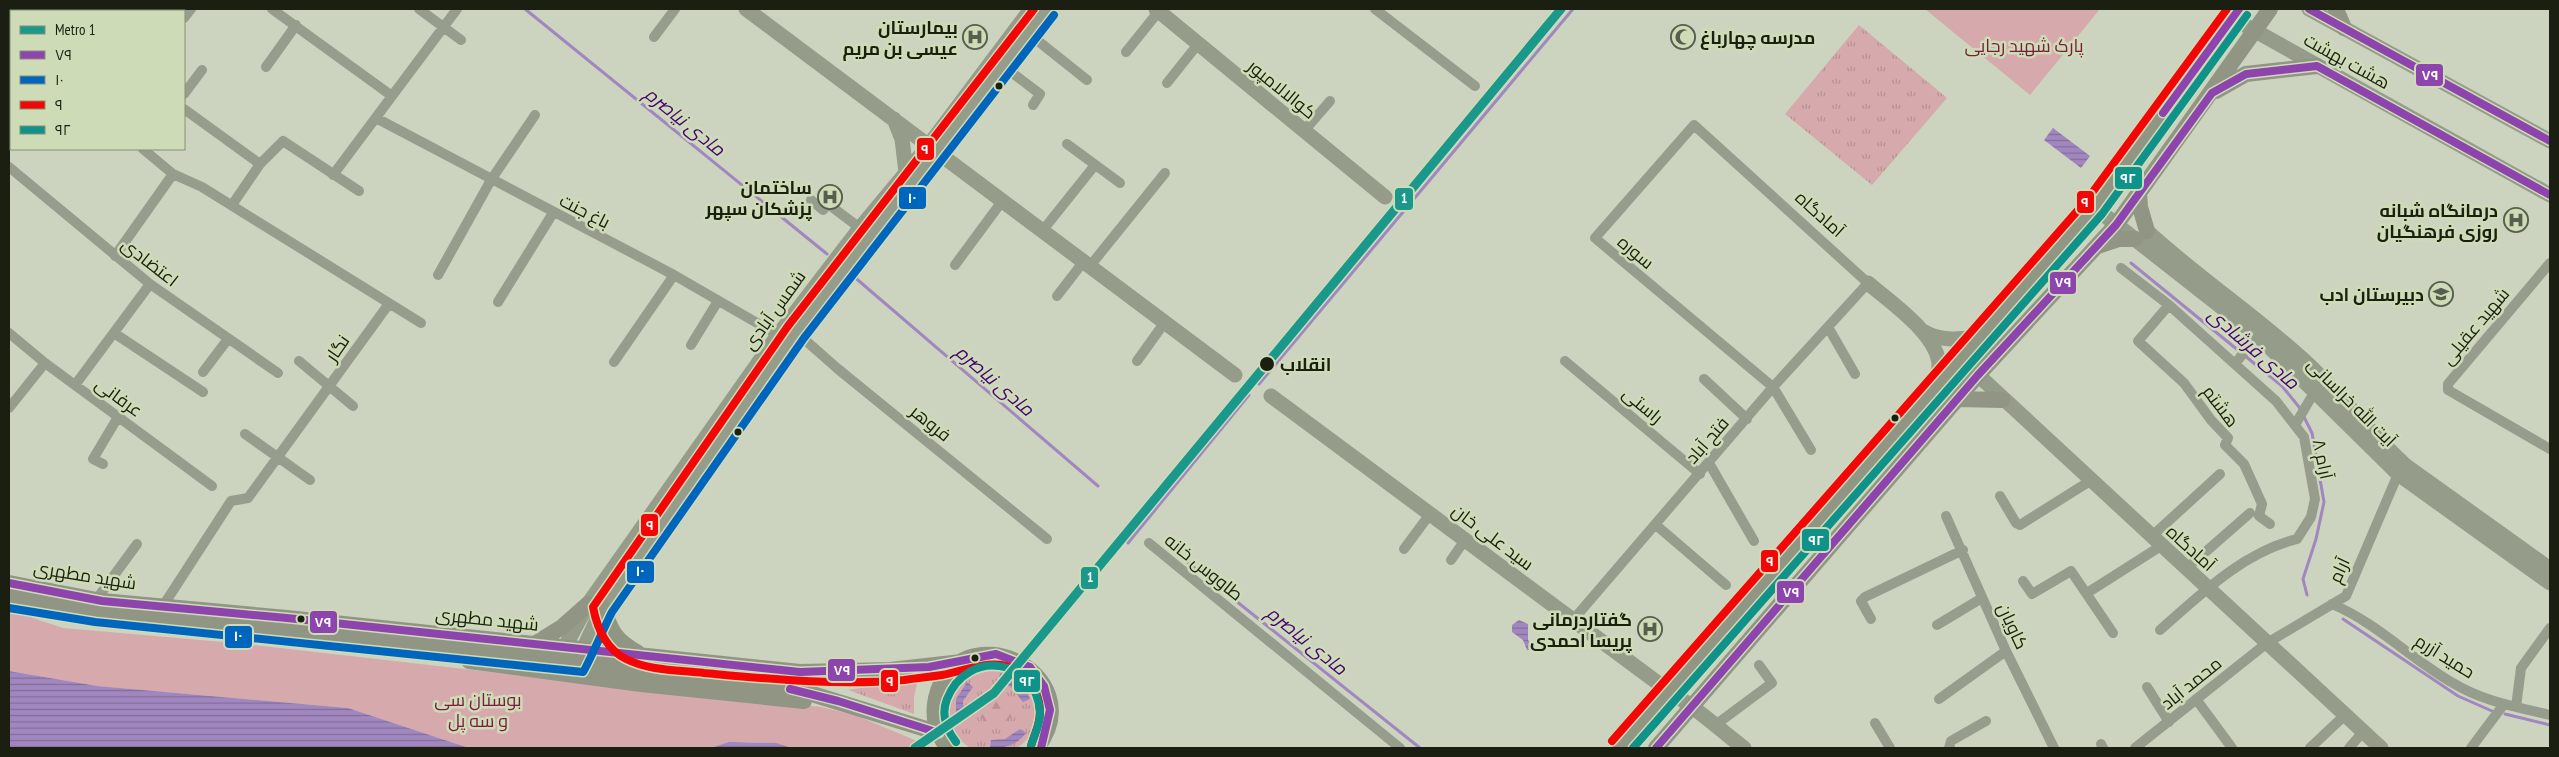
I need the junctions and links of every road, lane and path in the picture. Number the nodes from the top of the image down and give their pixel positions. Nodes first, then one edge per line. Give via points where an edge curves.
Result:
1 (272, 9) edge
2 (419, 9) edge
3 (456, 9) edge
4 (675, 9) edge
5 (746, 9) edge
6 (1031, 9) edge
7 (1046, 9) edge
8 (1375, 9) edge
9 (2270, 9) edge
10 (2309, 9) edge
11 (2336, 9) edge
12 (1157, 10) edge
13 (2236, 14) edge
14 (296, 25) junction
15 (443, 27) junction
16 (2344, 28) junction
17 (2253, 32) junction
18 (1028, 33) junction
19 (654, 37) dead end
20 (461, 40) dead end
21 (1198, 44) junction
22 (1126, 52) dead end
23 (1003, 66) junction
24 (2317, 66) junction
25 (266, 67) dead end
26 (202, 70) dead end
27 (1087, 80) dead end
28 (1167, 83) dead end
29 (1475, 86) dead end
30 (185, 93) edge
31 (2212, 93) junction
32 (392, 96) junction
33 (1330, 100) dead end
34 (1033, 105) dead end
35 (185, 110) edge
36 (535, 116) dead end
37 (376, 118) junction
38 (894, 119) junction
39 (1694, 125) joint
40 (1304, 132) junction
41 (2550, 141) edge
42 (1067, 144) dead end
43 (933, 148) junction
44 (144, 150) edge
45 (260, 164) junction
46 (1095, 165) junction
47 (9, 166) edge
48 (906, 172) junction
49 (1165, 173) dead end
50 (174, 174) junction
51 (333, 176) junction
52 (491, 180) junction
53 (1120, 183) dead end
54 (359, 190) dead end
55 (2139, 193) junction
56 (2550, 195) edge
57 (1384, 197) dead end
58 (811, 200) dead end
59 (1003, 200) junction
60 (232, 205) junction
61 (2094, 207) junction
62 (553, 213) junction
63 (2116, 225) junction
64 (860, 228) junction
65 (1043, 230) junction
66 (2146, 236) junction
67 (2096, 247) junction
68 (115, 256) junction
69 (2550, 263) edge
70 (1087, 264) junction
71 (955, 265) dead end
72 (2121, 268) dead end
73 (438, 274) dead end
74 (674, 275) junction
75 (1868, 283) junction
76 (150, 284) junction
77 (1057, 296) dead end
78 (718, 300) junction
79 (498, 302) dead end
80 (388, 305) junction
81 (2169, 305) junction
82 (1165, 322) junction
83 (421, 323) dead end
84 (1828, 327) junction
85 (1921, 331) junction
86 (9, 332) edge
87 (796, 332) junction
88 (114, 333) junction
89 (778, 335) junction
90 (2257, 335) junction
91 (1980, 337) junction
92 (228, 338) junction
93 (691, 345) dead end
94 (299, 361) dead end
95 (1137, 361) dead end
96 (1565, 361) dead end
97 (44, 362) junction
98 (614, 362) dead end
99 (1958, 362) junction
100 (2236, 364) junction
101 (203, 372) dead end
102 (278, 372) dead end
103 (1855, 374) dead end
104 (1236, 375) dead end
105 (1978, 375) junction
106 (1704, 379) dead end
107 (75, 385) junction
108 (330, 387) junction
109 (1773, 387) junction
110 (2315, 391) junction
111 (203, 392) dead end
112 (1271, 396) dead end
113 (1928, 396) junction
114 (2002, 400) junction
115 (1954, 403) junction
116 (353, 406) dead end
117 (9, 408) edge
118 (731, 416) junction
119 (118, 417) junction
120 (1747, 419) junction
121 (2295, 425) junction
122 (245, 434) dead end
123 (2550, 449) edge
124 (1811, 450) dead end
125 (278, 457) junction
126 (103, 464) dead end
127 (1709, 464) junction
128 (1700, 474) junction
129 (2220, 474) dead end
130 (2398, 474) junction
131 (310, 480) dead end
132 (2090, 481) junction
133 (212, 486) dead end
134 (2000, 496) dead end
135 (2250, 513) dead end
136 (1430, 514) junction
137 (1946, 516) dead end
138 (2465, 516) junction
139 (2270, 524) dead end
140 (1656, 525) junction
141 (1046, 539) dead end
142 (1465, 540) junction
143 (1754, 541) dead end
144 (2156, 542) junction
145 (1149, 543) dead end
146 (137, 544) dead end
147 (1404, 549) dead end
148 (1963, 550) junction
149 (1451, 560) dead end
150 (2550, 568) edge
151 (2186, 569) junction
152 (2023, 582) dead end
153 (9, 583) edge
154 (2550, 583) edge
155 (1726, 585) dead end
156 (2208, 588) junction
157 (2087, 593) junction
158 (9, 598) edge
159 (1982, 598) junction
160 (96, 600) junction
161 (2332, 604) junction
162 (595, 605) junction
163 (163, 606) junction
164 (1871, 619) dead end
165 (1573, 620) junction
166 (1937, 625) dead end
167 (2550, 628) edge
168 (2160, 630) dead end
169 (2113, 633) dead end
170 (2266, 643) junction
171 (533, 645) junction
172 (442, 649) junction
173 (2006, 651) junction
174 (572, 656) junction
175 (645, 656) junction
176 (962, 662) junction
177 (1759, 665) dead end
178 (1693, 666) junction
179 (1716, 679) junction
180 (2147, 687) dead end
181 (1670, 692) junction
182 (834, 699) junction
183 (1939, 699) dead end
184 (2196, 699) junction
185 (2504, 704) junction
186 (1694, 706) junction
187 (2516, 707) junction
188 (2345, 715) junction
189 (2550, 715) edge
190 (1986, 721) dead end
191 (2169, 722) junction
192 (1875, 723) dead end
193 (1714, 726) junction
194 (2363, 732) junction
195 (938, 733) junction
196 (1040, 746) edge
197 (948, 748) edge
198 (1400, 748) edge
199 (1620, 748) edge
200 (1656, 748) edge
201 (1744, 748) edge
202 (1890, 748) edge
203 (1949, 748) edge
204 (2054, 748) edge
205 (2135, 748) edge
206 (2232, 748) edge
207 (2310, 748) edge
208 (2348, 748) edge
209 (2381, 748) edge
210 (2471, 748) edge

1 - 14 street
2 - 15 street
3 - 15 street
4 - 19 street
5 - 38 main road
6 - 43 main road, شمس آبادی
7 - 18 main road, شمس آبادی
8 - 29 street
9 - 17 main road
10 - 16 main road, هشت بهشت
11 - 16 main road
12 - 21 main road, کوالالامپور
12 - 22 street
13 - 17 main road, هشت بهشت
13 - 61 main road
14 - 25 street
14 - 32 street
15 - 20 street
15 - 32 street
16 - 41 main road, هشت بهشت
17 - 24 main road, هشت بهشت
17 - 31 main road
18 - 23 main road, شمس آبادی
18 - 27 street
21 - 28 street
21 - 40 main road, کوالالامپور
23 - 34 street via 1040,94
23 - 43 main road, شمس آبادی
24 - 31 main road via 2246,74
24 - 56 main road, هشت بهشت
26 - 30 street
31 - 55 main road
32 - 37 street
33 - 40 street
35 - 45 street
36 - 52 street
37 - 51 street
37 - 52 street, باغ جنت
38 - 43 main road
38 - 48 main road via 902,139
39 - 75 street, آمادگاه
39 - 109 street, سوره via 1595,238
40 - 57 main road, کوالالامپور
42 - 46 street
43 - 48 main road, شمس آبادی
43 - 59 main road
43 - 87 main road, شمس آبادی
44 - 50 street
45 - 51 street via 283,141
45 - 60 street
46 - 53 street
46 - 65 street
47 - 68 street, اعتضادی
48 - 64 main road, شمس آبادی
49 - 70 street
50 - 60 street
50 - 68 street
51 - 54 street
52 - 62 street, باغ جنت
52 - 73 street
55 - 63 main road
55 - 66 main road
58 - 64 street via 823,210 828,204
59 - 65 main road
59 - 71 street
60 - 80 street
61 - 63 main road
61 - 91 main road
62 - 74 street, باغ جنت
62 - 79 street
63 - 66 main road
63 - 67 main road
64 - 89 main road, شمس آبادی
65 - 70 main road
66 - 67 main road via 2119,239
66 - 90 main road, آیت الله خراسانی
66 - 138 main road, آیت الله خراسانی via 2264,325 2308,364 2385,447
67 - 105 main road
68 - 76 street, اعتضادی
69 - 123 street, شهید عقیلی via 2448,384 2448,390
70 - 77 street
70 - 82 main road
72 - 81 street, ۸ آرام
74 - 78 street, باغ جنت
74 - 98 street
75 - 84 street, فتح آباد
75 - 85 main road, آمادگاه
76 - 88 street
76 - 92 street, اعتضادی
78 - 89 street, باغ جنت
78 - 93 street
80 - 83 street
80 - 108 street, نگار
81 - 100 street, ۸ آرام
81 - 139 street, هشتم via 2138,340 2184,383 2228,438 2226,445 2244,464 2262,504 2259,516
82 - 95 street
82 - 104 main road
84 - 103 street
84 - 109 street, فتح آباد
85 - 91 main road, آمادگاه via 1933,337
85 - 113 main road, آمادگاه via 1936,348 1939,367
86 - 97 street, عرفانی
87 - 118 main road, شمس آبادی
87 - 141 street, فروهر
88 - 107 street
88 - 111 street
89 - 118 main road, شمس آبادی
90 - 100 street
90 - 110 main road, آیت الله خراسانی
91 - 99 main road
92 - 101 street
92 - 102 street, اعتضادی
94 - 108 street
96 - 128 street, راستی
97 - 107 street, عرفانی
97 - 117 street
99 - 105 main road
99 - 113 main road
100 - 121 street, ۸ آرام via 2276,401
105 - 114 main road, آمادگاه
105 - 115 main road
106 - 120 street
107 - 119 street, عرفانی
108 - 116 street
108 - 125 street, نگار
109 - 120 street, فتح آباد
109 - 124 street
110 - 121 street
110 - 130 main road, آیت الله خراسانی
112 - 136 main road, سید علی خان
113 - 115 main road via 1941,392
113 - 178 main road
114 - 115 main road
114 - 132 main road, آمادگاه
115 - 179 main road
118 - 162 main road, شمس آبادی
119 - 126 street via 93,459
119 - 133 street, عرفانی
120 - 127 street, فتح آباد
121 - 156 street, ۸ آرام via 2304,437 2312,477 2315,499 2311,516 2297,539 2272,546
122 - 125 street
125 - 131 street
125 - 163 street, نگار via 248,498 232,501
127 - 128 street, فتح آباد
127 - 143 street
128 - 140 street, فتح آباد
129 - 144 street
130 - 138 main road, آیت الله خراسانی
130 - 161 street, آرام via 2346,596
132 - 134 street via 2020,525
132 - 144 main road, آمادگاه
135 - 151 street
136 - 142 main road, سید علی خان
136 - 147 street
137 - 148 street, کاویان
138 - 150 main road, آیت الله خراسانی
138 - 154 main road, آیت الله خراسانی
140 - 155 street
140 - 165 street, فتح آباد
142 - 149 street
142 - 165 main road, سید علی خان
144 - 151 main road, آمادگاه
144 - 157 street
145 - 198 street, طاووس خانه
146 - 160 street
148 - 159 street, کاویان
148 - 164 street via 1865,597 1861,601
151 - 156 main road, آمادگاه
152 - 157 street via 2032,594 2071,571
153 - 160 main road, شهید مطهری
156 - 168 street, ۸ آرام
156 - 170 main road, آمادگاه
157 - 169 street
158 - 172 main road, شهید مطهری via 96,612
159 - 166 street
159 - 173 street, کاویان
160 - 163 main road, شهید مطهری
161 - 170 street, آرام
161 - 185 street, حمید آزرم via 2352,613 2454,684
162 - 171 main road
162 - 174 main road, شمس آبادی
162 - 175 main road via 622,644
163 - 171 main road, شهید مطهری
165 - 181 main road, سید علی خان
167 - 187 street via 2521,668
170 - 184 street, محمد آباد
170 - 188 main road, آمادگاه
171 - 174 main road, شهید مطهری
172 - 174 main road, شهید مطهری
172 - 182 main road via 459,659 492,666 800,701
173 - 183 street
173 - 204 street, کاویان
174 - 175 main road, شهید مطهری
174 - 182 main road, شهید مطهری via 799,690
175 - 176 main road, شهید مطهری via 800,672 890,670
176 - 195 main road via 947,674 938,689 934,708
176 - 196 main road, شهید مطهری via 996,654 1030,667 1044,686 1049,703 1048,726
177 - 193 street via 1775,686
178 - 179 main road via 1691,682 1696,687 1702,690
178 - 181 main road
179 - 186 main road
180 - 191 street
181 - 186 main road, سید علی خان
181 - 199 main road
182 - 195 main road, شهید مطهری
184 - 191 street, محمد آباد
184 - 206 street
185 - 187 street, حمید آزرم
185 - 210 street
186 - 193 main road, سید علی خان
186 - 200 main road
187 - 189 street, حمید آزرم
188 - 194 main road, آمادگاه
188 - 207 street
190 - 203 street via 1951,741
191 - 205 street, محمد آباد
192 - 202 street
193 - 201 main road, سید علی خان
194 - 208 street
194 - 209 main road, آمادگاه
195 - 197 main road

